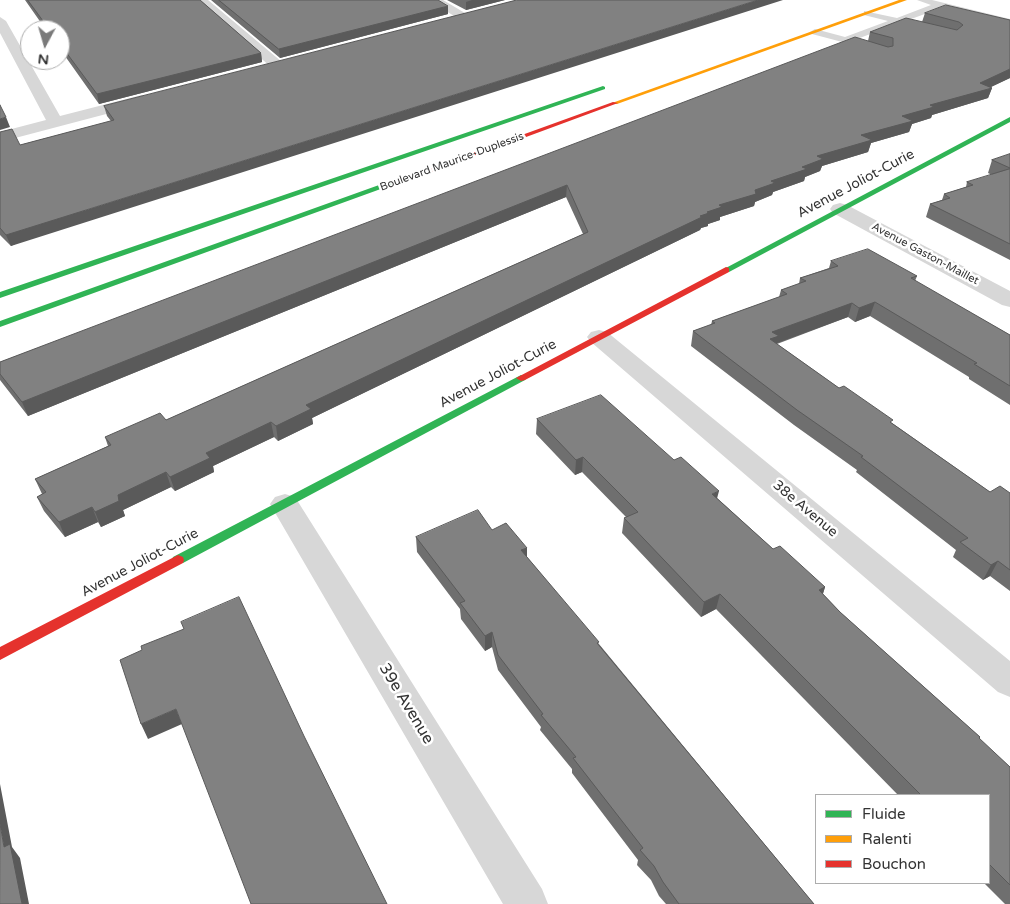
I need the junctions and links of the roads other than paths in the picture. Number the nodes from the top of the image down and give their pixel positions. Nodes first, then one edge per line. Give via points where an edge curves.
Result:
1 (201, 0) edge
2 (434, 0) edge
3 (904, 0) edge
4 (921, 0) edge
5 (939, 4) junction
6 (482, 12) edge
7 (862, 15) junction
8 (464, 16) junction
9 (0, 21) edge
10 (445, 21) edge
11 (1010, 22) edge
12 (894, 23) junction
13 (916, 26) edge
14 (815, 32) junction
15 (846, 40) junction
16 (862, 45) edge
17 (295, 60) edge
18 (277, 65) junction
19 (258, 70) edge
20 (614, 84) dead end
21 (152, 98) edge
22 (1010, 119) edge
23 (56, 123) junction
24 (0, 137) edge
25 (840, 209) junction
26 (0, 295) edge
27 (1010, 300) edge
28 (0, 324) edge
29 (599, 337) junction
30 (285, 504) junction
31 (0, 654) edge
32 (1010, 682) edge
33 (527, 904) edge

1 - 18 street
2 - 8 street
3 - 7 street, Boulevard Maurice-Duplessis
4 - 5 lane
5 - 11 lane
5 - 12 lane
6 - 8 street
7 - 12 lane
7 - 14 street, Boulevard Maurice-Duplessis
8 - 10 street
9 - 23 street
12 - 13 lane
12 - 15 lane
14 - 15 lane
14 - 28 street, Boulevard Maurice-Duplessis
15 - 16 lane
17 - 18 street
18 - 19 street
20 - 26 street, Boulevard Maurice-Duplessis
21 - 23 street
22 - 25 street, Avenue Joliot-Curie
23 - 24 street
25 - 27 street, Avenue Gaston-Maillet
25 - 29 street, Avenue Joliot-Curie
29 - 30 street, Avenue Joliot-Curie
29 - 32 street, 38e Avenue
30 - 31 street, Avenue Joliot-Curie
30 - 33 street, 39e Avenue

